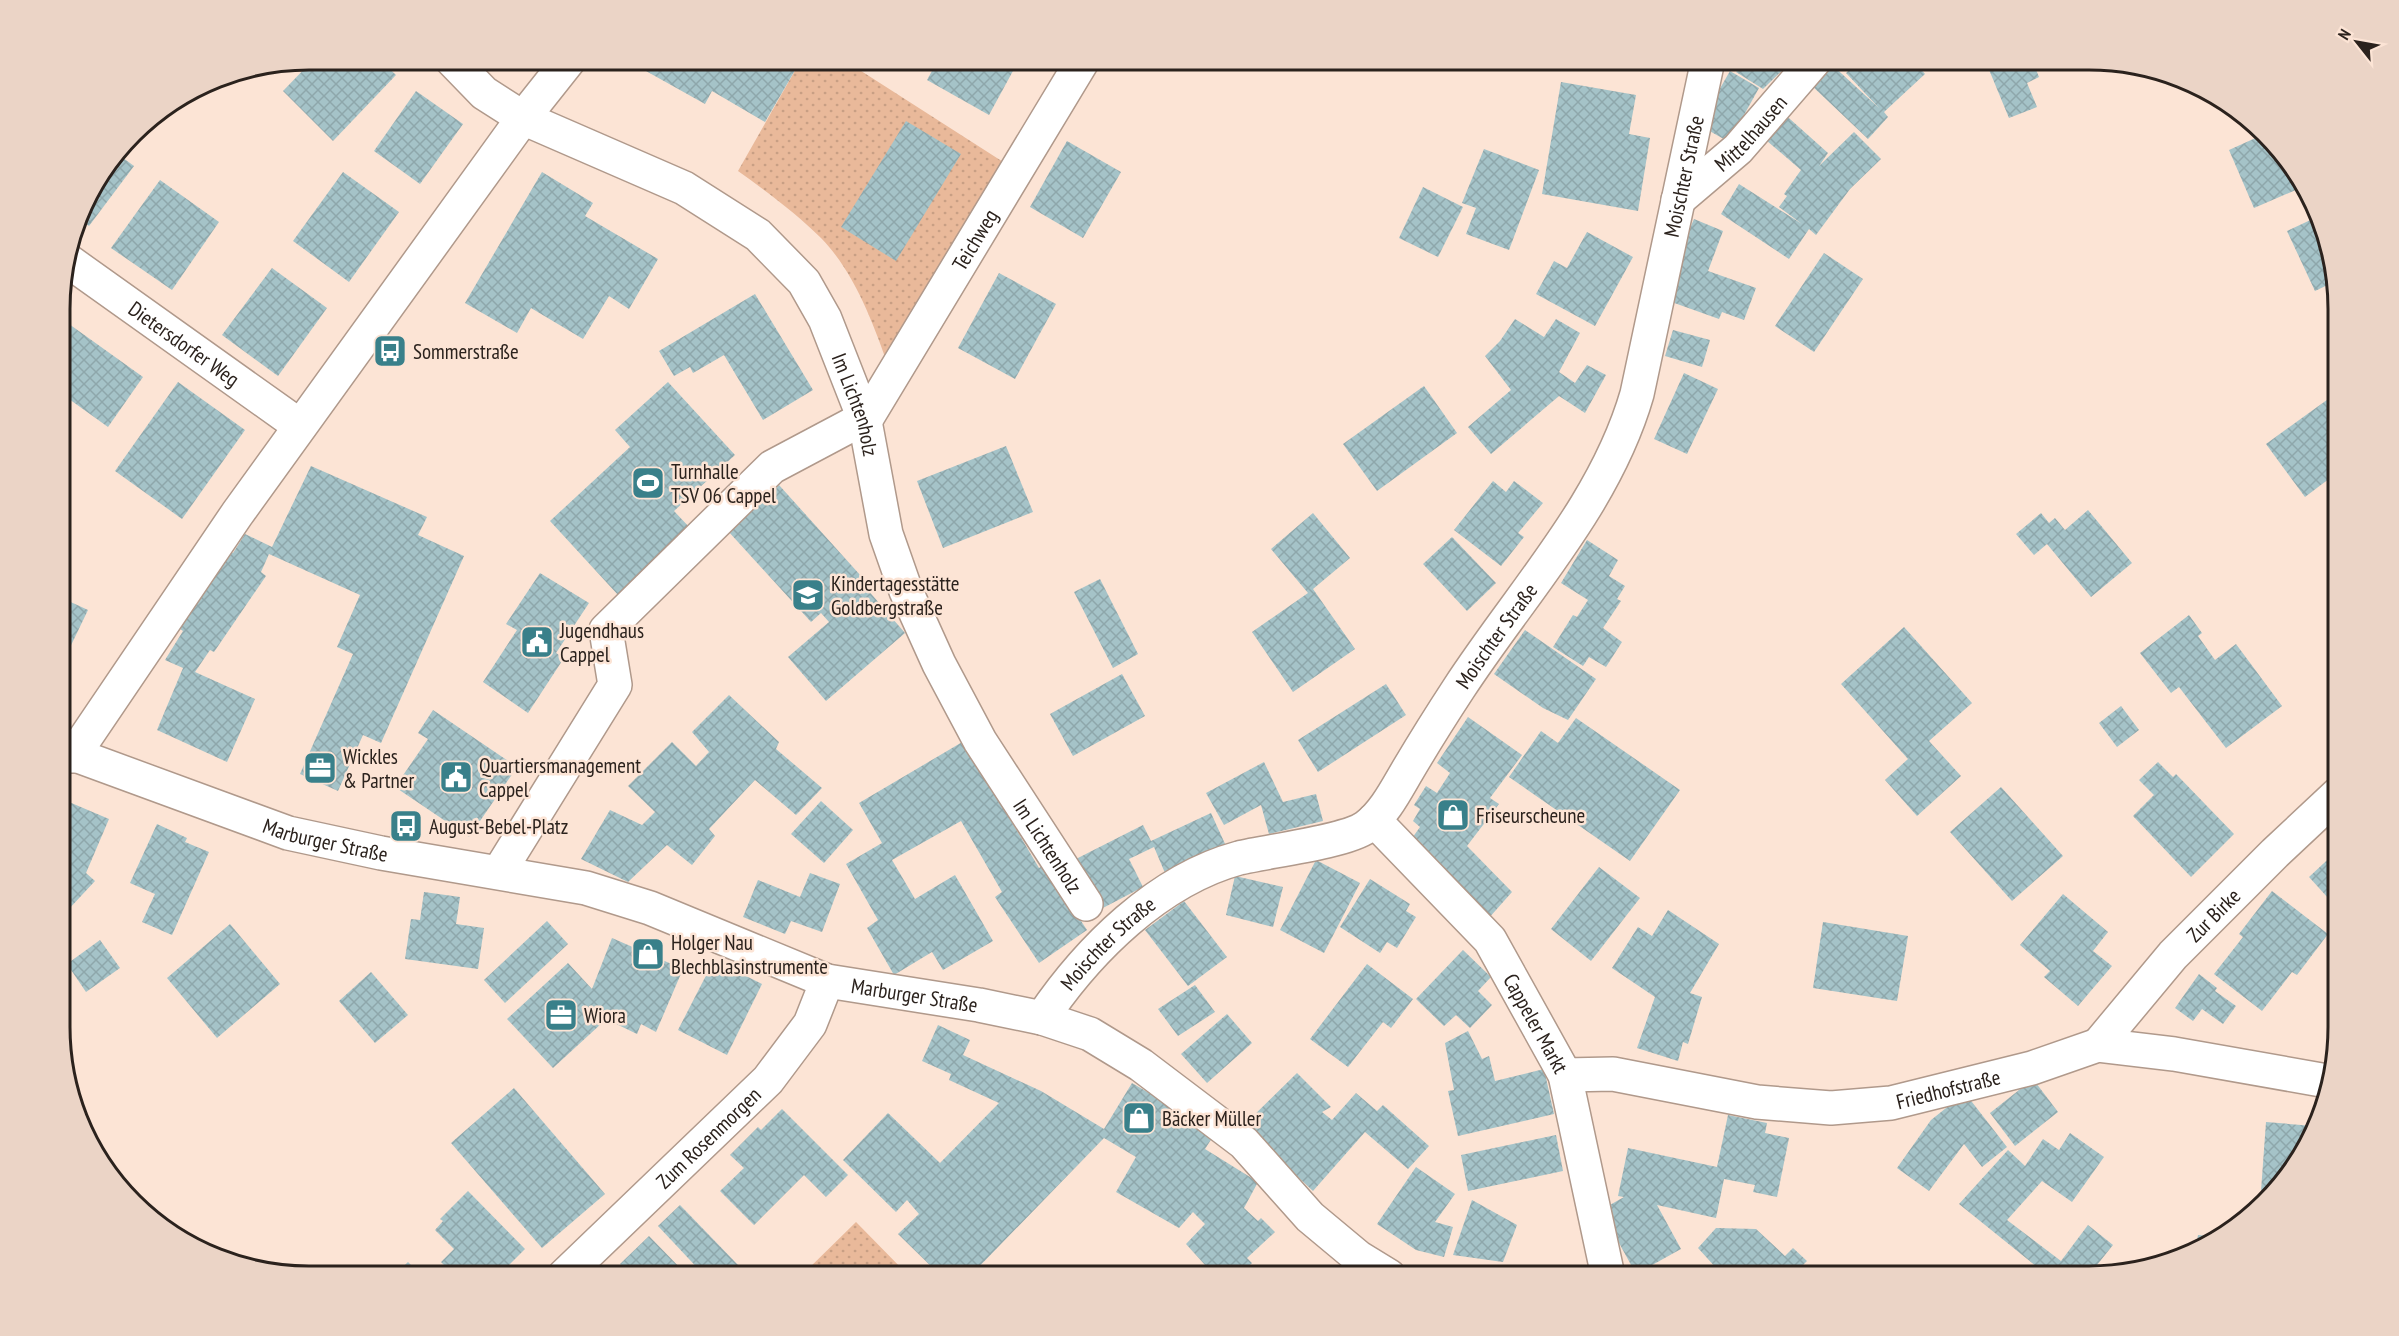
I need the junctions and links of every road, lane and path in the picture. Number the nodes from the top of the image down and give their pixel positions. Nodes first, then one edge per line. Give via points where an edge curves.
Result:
1 (462, 70) edge
2 (561, 70) edge
3 (1077, 70) edge
4 (1706, 70) edge
5 (1806, 70) edge
6 (523, 118) junction
7 (1678, 200) junction
8 (75, 265) edge
9 (865, 421) junction
10 (300, 426) junction
11 (70, 750) edge
12 (70, 754) edge
13 (2328, 803) edge
14 (1374, 820) junction
15 (499, 872) junction
16 (1086, 904) dead end
17 (827, 981) junction
18 (1042, 1018) junction
19 (2098, 1045) junction
20 (1565, 1075) junction
21 (2322, 1080) edge
22 (574, 1266) edge
23 (1373, 1266) edge
24 (1606, 1266) edge

1 - 6 street, Im Lichtenholz via 484,93
2 - 6 street
3 - 9 street, Teichweg
4 - 7 street, Moischter Straße
5 - 7 street, Mittelhausen via 1738,149
6 - 9 street, Im Lichtenholz via 684,188 758,235 804,282 825,319
6 - 10 street
7 - 14 street, Moischter Straße via 1637,394 1622,438 1570,530 1460,686
8 - 10 street, Dietersdorfer Weg
9 - 15 street via 772,466 606,630 615,685
9 - 16 street, Im Lichtenholz via 886,534 939,664 980,741
10 - 11 street
12 - 15 street, Marburger Straße via 288,833
13 - 19 street, Zur Birke via 2173,955
14 - 18 street, Moischter Straße via 1351,833 1237,859 1179,883 1111,936
14 - 20 street, Cappeler Markt via 1490,940
15 - 17 street, Marburger Straße via 586,888 650,908
17 - 18 street, Marburger Straße
17 - 22 street, Zum Rosenmorgen via 810,1024 768,1080
18 - 23 street, Marburger Straße via 1090,1034 1173,1089 1244,1143 1310,1217
19 - 20 street, Friedhofstraße via 2032,1068 1890,1103 1831,1108 1757,1102 1613,1074
19 - 21 street, Friedhofstraße
20 - 24 street, Cappeler Markt

